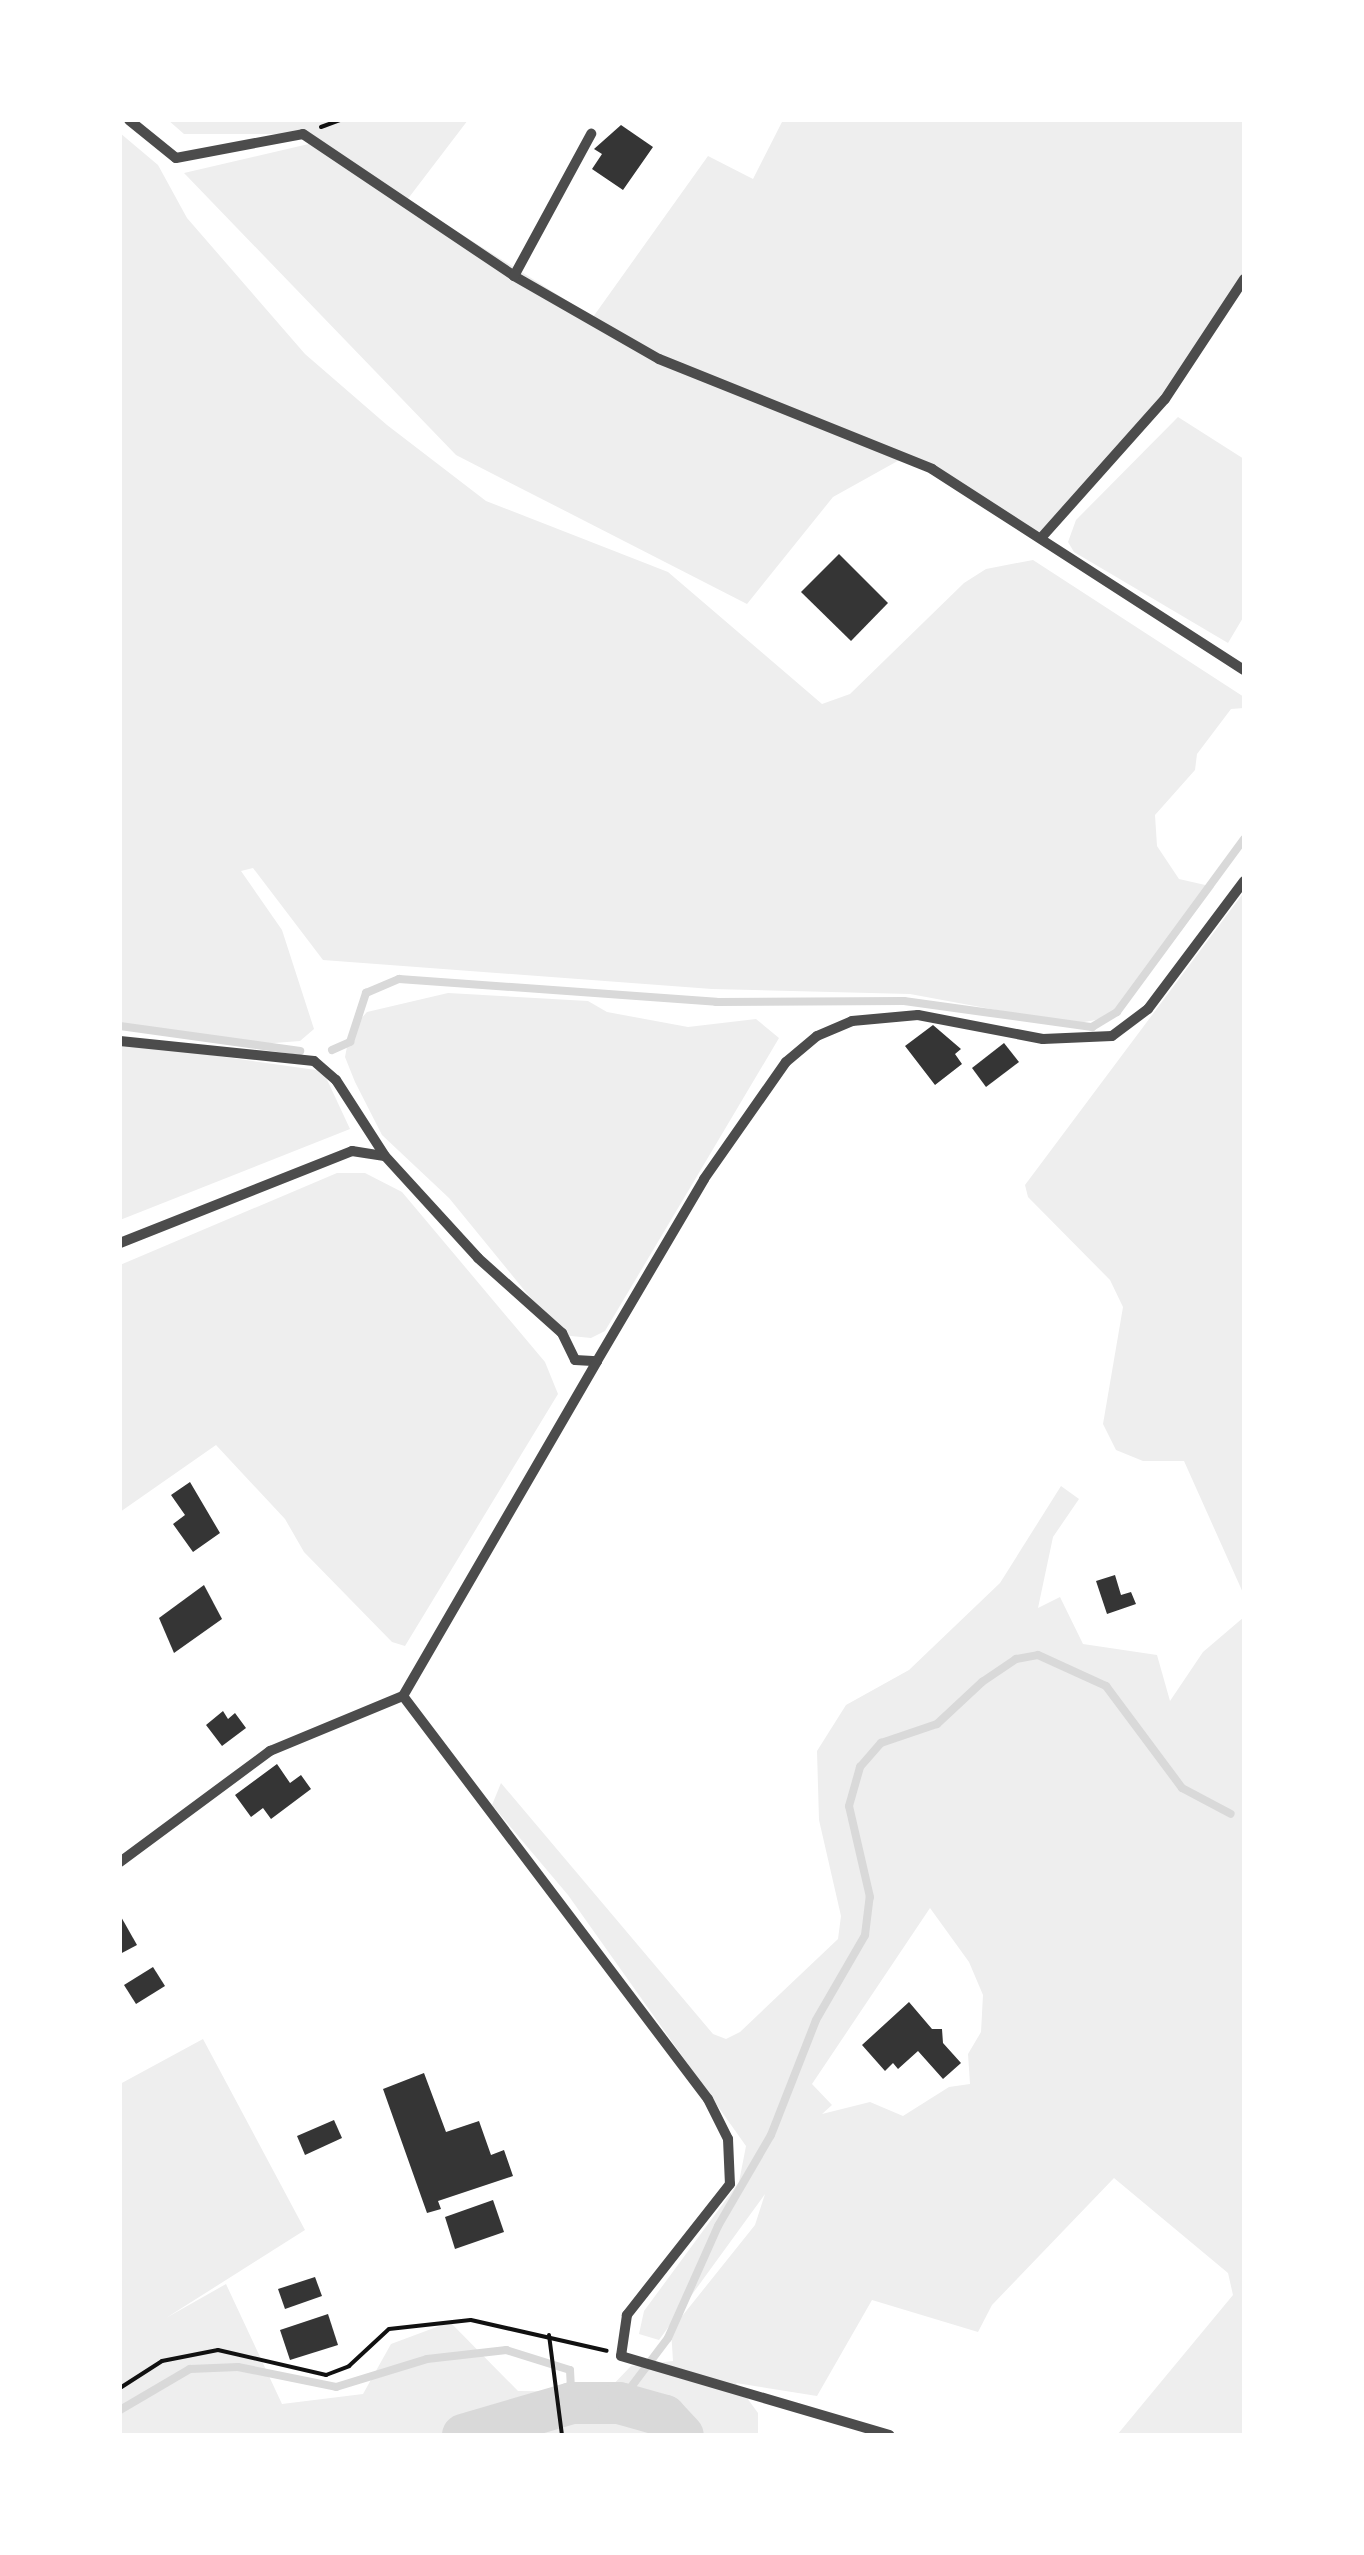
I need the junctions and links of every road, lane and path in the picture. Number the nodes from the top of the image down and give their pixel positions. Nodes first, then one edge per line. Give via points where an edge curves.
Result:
1 (129, 120) edge
2 (591, 134) dead end
3 (514, 276) junction
4 (1244, 279) edge
5 (1042, 538) junction
6 (1244, 670) edge
7 (1244, 881) edge
8 (120, 1041) edge
9 (386, 1156) junction
10 (120, 1243) edge
11 (597, 1362) junction
12 (403, 1696) junction
13 (120, 1862) edge
14 (549, 2336) junction
15 (621, 2356) junction
16 (120, 2388) edge
17 (562, 2435) edge
18 (890, 2435) edge

1 - 3 street via 176,158 303,134
2 - 3 street
3 - 5 street via 659,358 932,469
4 - 5 street via 1165,399
5 - 6 street
7 - 11 street via 1148,1009 1112,1036 1043,1039 918,1015 852,1021 817,1036 786,1062 704,1180
8 - 9 street via 314,1061 336,1080
9 - 10 street via 352,1151
9 - 11 street via 478,1258 562,1332 574,1360
11 - 12 street
12 - 13 street via 270,1751
12 - 15 street via 708,2099 728,2139 730,2184 627,2315
14 - 15 path
14 - 16 path via 471,2320 389,2329 349,2366 326,2375 218,2350 162,2361
14 - 17 path
15 - 18 street

